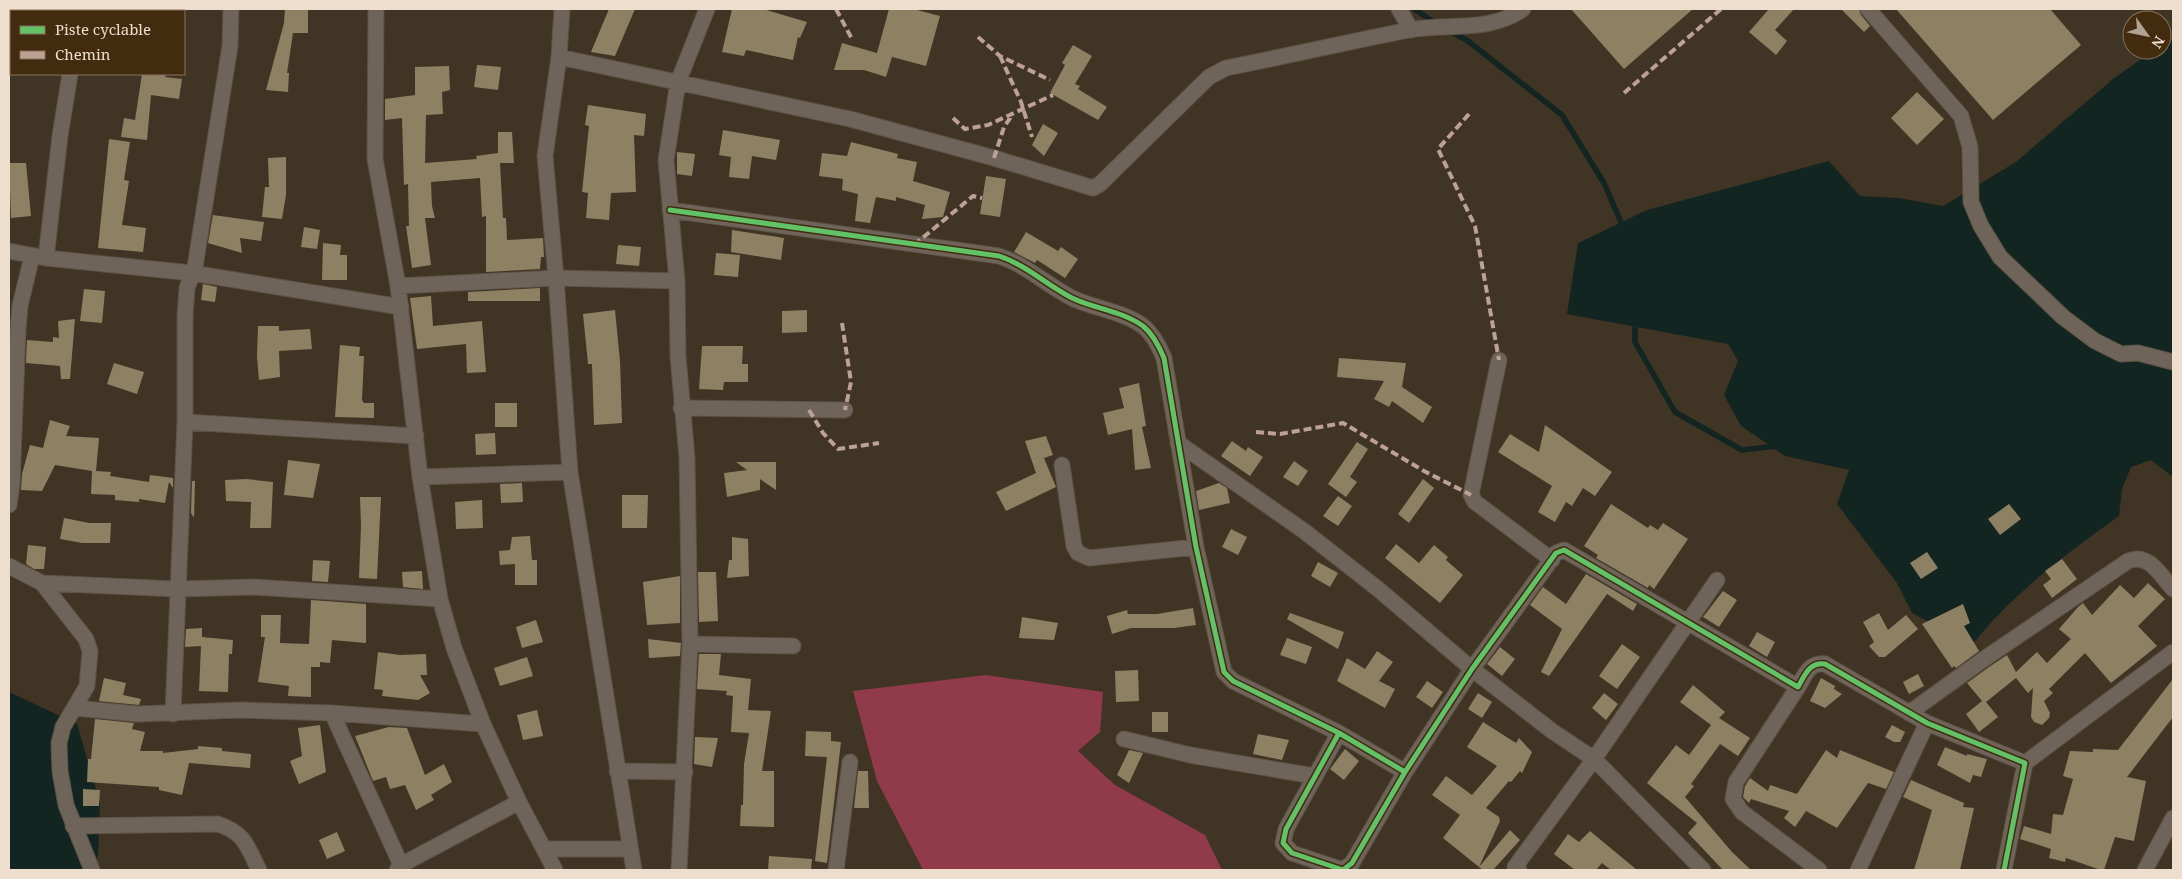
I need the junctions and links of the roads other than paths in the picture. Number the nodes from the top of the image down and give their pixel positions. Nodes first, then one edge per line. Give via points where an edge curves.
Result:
1 (231, 9) edge
2 (376, 9) edge
3 (562, 9) edge
4 (707, 9) edge
5 (1400, 9) edge
6 (1523, 9) edge
7 (1868, 9) edge
8 (1411, 30) junction
9 (559, 57) junction
10 (70, 75) edge
11 (678, 82) junction
12 (670, 210) junction
13 (9, 251) edge
14 (39, 257) junction
15 (192, 273) junction
16 (556, 278) junction
17 (677, 281) junction
18 (398, 286) junction
19 (401, 307) junction
20 (1499, 360) dead end
21 (2173, 362) edge
22 (12, 374) edge
23 (681, 408) junction
24 (845, 410) dead end
25 (184, 422) junction
26 (416, 436) junction
27 (1178, 443) junction
28 (1062, 465) dead end
29 (570, 472) junction
30 (420, 477) junction
31 (9, 505) edge
32 (1196, 547) junction
33 (1552, 560) junction
34 (9, 566) edge
35 (1717, 580) dead end
36 (42, 583) junction
37 (176, 588) junction
38 (2173, 589) edge
39 (440, 599) junction
40 (1688, 623) junction
41 (690, 644) junction
42 (793, 646) dead end
43 (2173, 652) edge
44 (1472, 669) junction
45 (1798, 687) junction
46 (75, 708) junction
47 (332, 712) junction
48 (1909, 713) junction
49 (173, 714) junction
50 (1927, 723) junction
51 (482, 724) junction
52 (1340, 733) junction
53 (1124, 739) dead end
54 (1594, 759) junction
55 (850, 762) dead end
56 (2025, 763) junction
57 (617, 771) junction
58 (685, 772) junction
59 (1405, 772) junction
60 (1314, 776) junction
61 (519, 802) junction
62 (2173, 818) edge
63 (73, 826) junction
64 (545, 849) junction
65 (630, 849) junction
66 (399, 868) edge
67 (1516, 869) edge
68 (92, 870) edge
69 (259, 870) edge
70 (555, 870) edge
71 (634, 870) edge
72 (679, 870) edge
73 (836, 870) edge
74 (1703, 870) edge
75 (1819, 870) edge
76 (1858, 870) edge
77 (2004, 870) edge
78 (2146, 870) edge

1 - 15 street via 230,46
2 - 18 street via 375,159
3 - 9 street
4 - 11 street
5 - 8 street
6 - 8 street via 1489,24
7 - 21 street via 1961,116 1970,147 1971,202 2000,257 2063,317 2096,341 2121,354 2138,353
8 - 11 street via 1226,68 1209,77 1093,188 850,119
9 - 11 street
9 - 16 street via 545,156
10 - 14 street
11 - 12 street via 666,160
12 - 17 street
12 - 27 street via 1010,260 1072,297 1130,318 1145,328 1157,342 1164,358
13 - 14 street
14 - 15 street
14 - 22 street via 20,306
15 - 19 street
15 - 25 street via 185,314
16 - 17 street
16 - 18 street
16 - 29 street
17 - 23 street
18 - 19 street
19 - 26 street
20 - 33 street via 1471,496
22 - 31 street via 12,485
23 - 24 street
23 - 41 street via 687,458
25 - 26 street
25 - 37 street
26 - 30 street
27 - 32 street
27 - 44 street via 1304,531
28 - 32 street via 1074,546 1083,556
29 - 30 street
29 - 57 street
30 - 39 street
32 - 52 street via 1227,678
33 - 40 street via 1556,553 1564,550
33 - 44 street
34 - 36 street
35 - 40 street
36 - 37 street
36 - 46 street via 86,639 90,651 87,686
37 - 39 street via 253,587
37 - 49 street
38 - 48 street via 2149,562 2134,558 1984,658
39 - 51 street
40 - 45 street
40 - 54 street
41 - 42 street
41 - 58 street
43 - 56 street
44 - 54 street
44 - 59 street
45 - 48 street via 1810,667 1817,663 1825,664
45 - 75 street via 1736,782 1733,799 1742,812
46 - 49 street
46 - 63 street via 63,727 59,742 60,771
47 - 49 street via 240,710
47 - 51 street
47 - 66 street
48 - 50 street
50 - 56 street
50 - 76 street
51 - 61 street
52 - 59 street
52 - 60 street
53 - 60 street
54 - 67 street
54 - 74 street
55 - 73 street
56 - 77 street
57 - 58 street
57 - 65 street
58 - 72 street
59 - 60 street via 1352,863 1342,870 1292,853 1283,843 1286,829
61 - 64 street
61 - 66 street
62 - 78 street
63 - 68 street
63 - 69 street via 218,824 242,836
64 - 65 street
64 - 70 street
65 - 71 street

